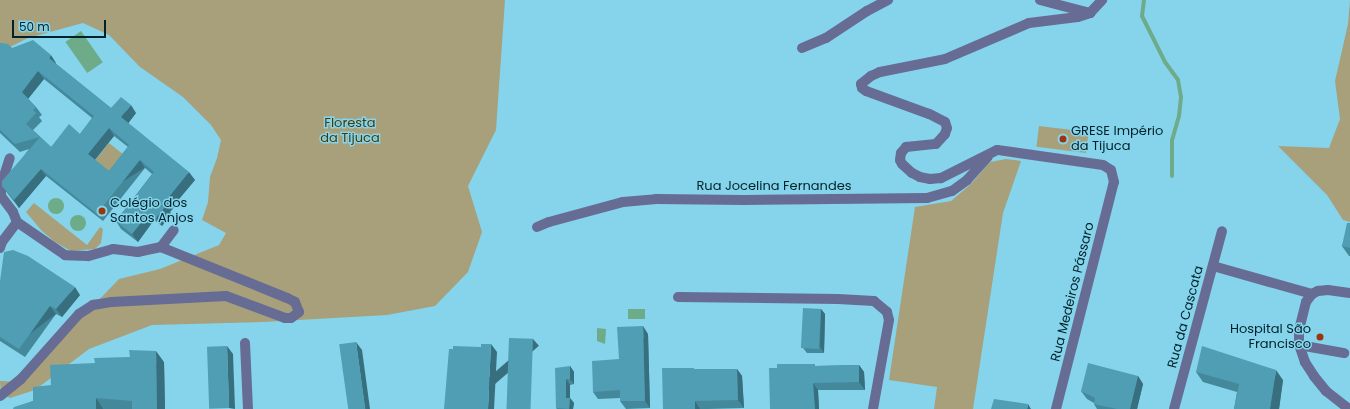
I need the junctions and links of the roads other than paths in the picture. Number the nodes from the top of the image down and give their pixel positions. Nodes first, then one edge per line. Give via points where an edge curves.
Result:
1 (888, 0) edge
2 (1040, 0) edge
3 (1102, 0) edge
4 (1090, 12) junction
5 (802, 48) dead end
6 (997, 150) junction
7 (10, 158) dead end
8 (17, 222) junction
9 (537, 227) dead end
10 (174, 230) dead end
11 (1222, 231) dead end
12 (161, 247) junction
13 (0, 248) edge
14 (1213, 266) junction
15 (1350, 292) edge
16 (1312, 294) junction
17 (678, 297) dead end
18 (244, 343) dead end
19 (1299, 345) junction
20 (1344, 353) dead end
21 (0, 396) edge
22 (248, 409) edge
23 (873, 409) edge
24 (1056, 409) edge
25 (1174, 409) edge
26 (1349, 409) edge

1 - 5 street via 867,10 826,38
2 - 4 street
3 - 4 street
4 - 6 street via 1078,17 1029,23 946,59 880,72 861,84 866,91 945,122 947,128 942,140 936,144 906,148 901,153 902,164 912,174 930,179 941,178
6 - 9 street, Rua Jocelina Fernandes via 952,191 932,197 623,202
6 - 24 street, Rua Medeiros Pássaro via 1103,165 1110,170 1114,182
7 - 8 street via 0,189 1,196
8 - 12 street via 70,256 88,256 113,249 138,252
8 - 13 street
10 - 12 street
11 - 14 street, Rua da Cascata
12 - 21 street via 287,298 295,302 299,312 291,318 285,318 226,296 93,305 79,314 21,379
14 - 16 street
14 - 25 street, Rua da Cascata
15 - 16 street via 1328,290
16 - 19 street via 1303,313
17 - 23 street via 874,301 887,312 889,320
18 - 22 street
19 - 20 street
19 - 26 street via 1305,362 1314,376 1326,391

